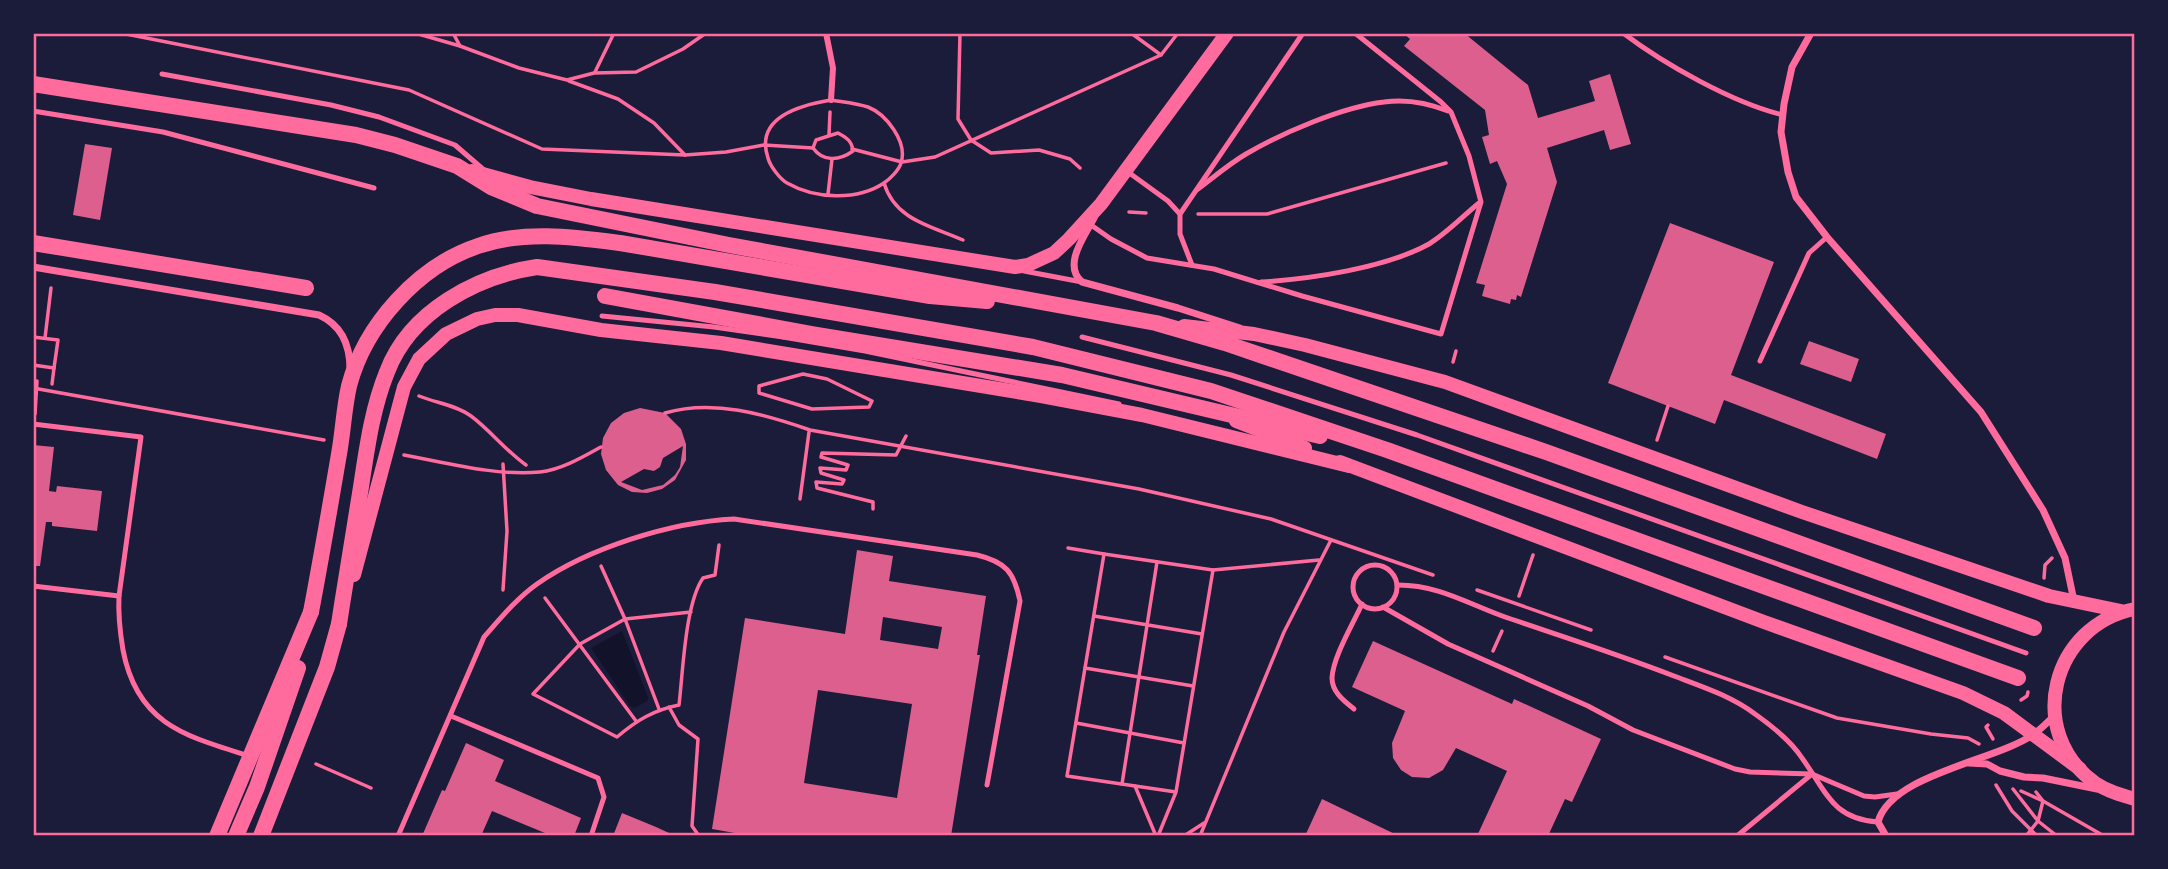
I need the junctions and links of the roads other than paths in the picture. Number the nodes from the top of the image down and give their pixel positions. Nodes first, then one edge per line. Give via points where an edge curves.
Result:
1 (826, 33) edge
2 (1227, 33) edge
3 (1303, 33) edge
4 (1355, 33) edge
5 (1622, 33) edge
6 (1811, 33) edge
7 (162, 74) dead end
8 (33, 84) edge
9 (831, 100) road end
10 (33, 111) edge
11 (1451, 112) junction
12 (1783, 115) junction
13 (457, 166) junction
14 (1125, 170) junction
15 (492, 178) junction
16 (374, 188) dead end
17 (1198, 189) junction
18 (512, 196) junction
19 (1481, 202) junction
20 (1101, 204) junction
21 (1180, 214) junction
22 (1091, 225) junction
23 (1827, 236) junction
24 (33, 243) edge
25 (1192, 265) junction
26 (33, 267) edge
27 (1015, 267) junction
28 (1082, 282) junction
29 (1257, 282) junction
30 (306, 288) dead end
31 (605, 296) dead end
32 (1028, 301) junction
33 (603, 316) dead end
34 (1156, 323) junction
35 (812, 334) junction
36 (1254, 334) junction
37 (782, 337) junction
38 (1082, 337) dead end
39 (1760, 361) dead end
40 (350, 385) junction
41 (1209, 411) junction
42 (34, 424) edge
43 (1216, 433) junction
44 (1387, 450) junction
45 (1349, 466) junction
46 (1398, 584) junction
47 (33, 586) edge
48 (119, 596) junction
49 (2075, 603) junction
50 (1362, 604) junction
51 (1383, 607) junction
52 (2128, 610) edge
53 (311, 612) junction
54 (339, 624) junction
55 (2034, 628) dead end
56 (2026, 653) dead end
57 (2018, 678) dead end
58 (1354, 709) dead end
59 (450, 716) junction
60 (2055, 716) junction
61 (2033, 735) junction
62 (251, 757) junction
63 (1965, 762) junction
64 (2080, 769) junction
65 (1812, 774) junction
66 (987, 785) dead end
67 (2114, 793) junction
68 (1897, 794) junction
69 (2135, 799) edge
70 (1878, 822) junction
71 (262, 835) edge
72 (216, 836) edge
73 (236, 836) edge
74 (398, 836) edge
75 (590, 836) edge
76 (1737, 836) edge
77 (1886, 836) edge

1 - 9 street via 833,68
2 - 14 main road
3 - 17 lane
4 - 11 lane
5 - 12 lane via 1652,55 1758,108
6 - 12 street via 1792,67
7 - 15 lane via 379,117 455,145
8 - 13 main road via 356,135
10 - 16 lane via 163,132
11 - 17 lane via 1427,103 1385,102 1349,111 1283,135
11 - 19 lane
12 - 23 street via 1784,150 1797,197
13 - 15 main road
13 - 18 main road
14 - 20 main road
14 - 21 lane
15 - 18 lane
15 - 27 main road via 591,199
17 - 21 lane
18 - 32 main road via 560,211
19 - 29 lane via 1430,243 1397,258 1296,280
19 - 29 lane via 1441,334
20 - 22 street
20 - 27 main road via 1054,253
21 - 25 lane via 1180,234
22 - 25 lane via 1147,258
22 - 28 street via 1073,265
23 - 39 lane via 1809,253
23 - 49 street via 1981,412 2043,510 2065,558
24 - 30 main road
25 - 29 lane
26 - 40 street via 319,315 342,334 350,358
27 - 28 lane
28 - 36 street
31 - 35 main road
32 - 34 main road
32 - 40 main road via 968,301 620,243 525,237 478,246 408,289 364,349
33 - 37 lane
34 - 36 main road
34 - 55 main road via 1546,452
35 - 37 lane
35 - 41 main road via 1062,375
36 - 49 main road via 1445,383 1802,512
37 - 43 lane via 1073,393
38 - 56 lane via 1231,375 1418,435
40 - 53 main road
41 - 44 main road
41 - 45 main road
42 - 48 lane via 141,437
43 - 45 main road
43 - 54 main road via 1041,396 721,343 495,315 461,326 438,340 419,359 404,387
44 - 54 main road via 1211,391 1033,347 715,292 537,267 510,271 485,279 428,314 387,370 370,428
44 - 57 main road
45 - 61 main road via 1963,693 2004,713
46 - 50 lane via 1386,567 1365,567 1353,585
46 - 51 lane via 1393,601
46 - 65 lane via 1435,588 1725,695 1789,743
47 - 48 lane
48 - 62 lane via 127,667 148,707 170,726
49 - 52 main road
50 - 51 lane
50 - 58 lane via 1332,679 1338,697
51 - 65 lane via 1448,644 1648,737 1743,771
52 - 60 main road via 2099,622 2065,658 2056,682
53 - 62 main road
53 - 73 main road via 302,659
54 - 71 main road
59 - 66 lane via 484,637 536,585 616,543 696,523 734,519 977,555 1008,569 1020,601
59 - 74 lane
59 - 75 lane via 598,778 604,797
60 - 61 street
60 - 64 main road via 2063,744
61 - 63 street
61 - 64 main road
62 - 72 main road
63 - 67 street
63 - 68 street
64 - 67 main road
65 - 68 lane via 1864,796
65 - 70 lane via 1846,815
65 - 76 lane
67 - 69 main road
68 - 70 street
70 - 77 street

